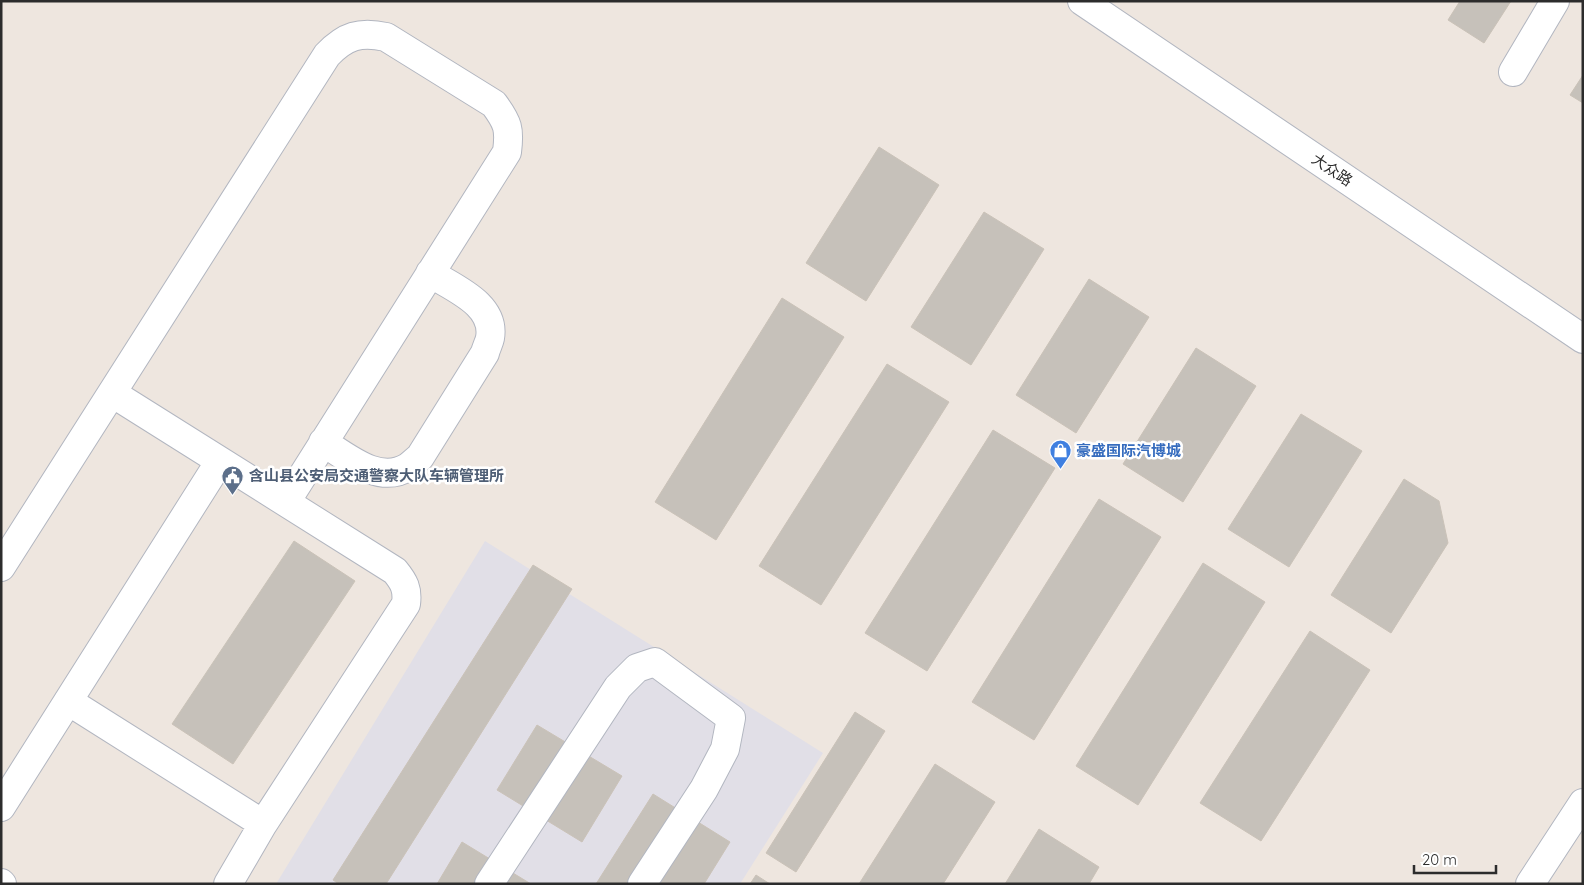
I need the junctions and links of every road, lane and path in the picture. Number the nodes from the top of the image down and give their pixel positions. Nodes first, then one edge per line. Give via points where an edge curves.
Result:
1 (1082, 1) edge
2 (1555, 1) edge
3 (1513, 72) dead end
4 (430, 273) junction
5 (1583, 339) edge
6 (112, 394) junction
7 (323, 442) junction
8 (220, 461) junction
9 (286, 502) junction
10 (1, 567) edge
11 (68, 701) junction
12 (1583, 803) edge
13 (1, 807) edge
14 (263, 824) junction
15 (228, 884) edge
16 (489, 884) edge
17 (642, 884) edge
18 (1530, 884) edge

1 - 5 street, 大众路
2 - 3 street
4 - 6 street via 506,152 509,135 505,119 494,104 386,37 371,33 354,35 337,44 327,55
4 - 7 street
4 - 7 street via 475,301 484,311 490,337 485,353 420,457 406,468 379,473 361,466
6 - 8 street
6 - 10 street
7 - 9 street
8 - 9 street
8 - 11 street
9 - 14 street via 395,571 404,581 408,593 406,604
11 - 13 street
11 - 14 street
12 - 18 street
14 - 15 street
16 - 17 street via 618,687 637,668 655,662 731,718 726,749

